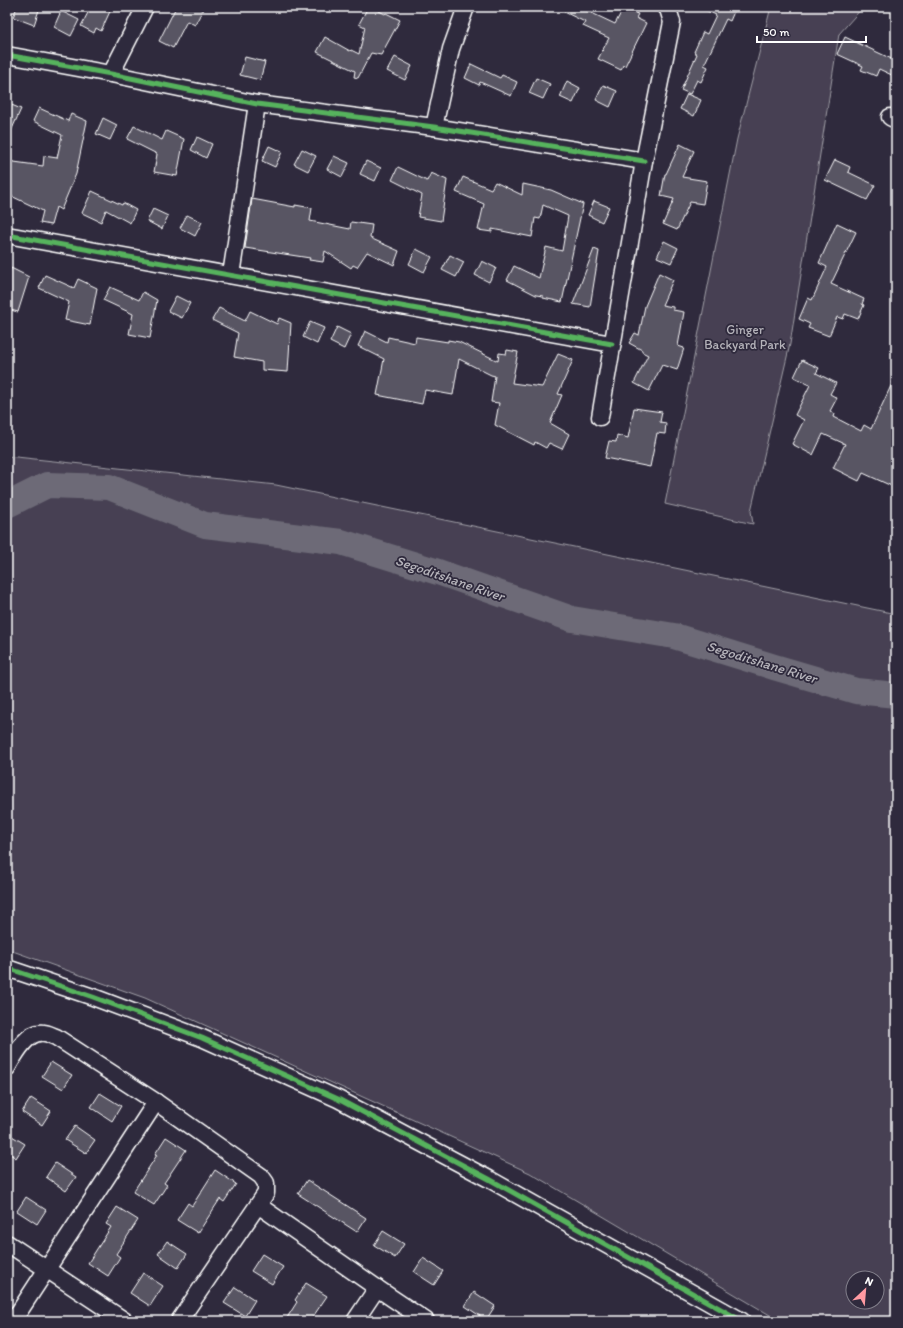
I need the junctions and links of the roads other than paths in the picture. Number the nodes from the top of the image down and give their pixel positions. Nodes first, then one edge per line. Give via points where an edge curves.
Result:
1 (146, 7) edge
2 (466, 7) edge
3 (666, 7) edge
4 (7, 55) edge
5 (111, 74) junction
6 (257, 104) junction
7 (434, 127) junction
8 (644, 161) junction
9 (7, 234) edge
10 (231, 275) junction
11 (612, 344) junction
12 (600, 417) dead end
13 (7, 968) edge
14 (7, 1068) edge
15 (156, 1102) junction
16 (258, 1205) junction
17 (7, 1243) edge
18 (47, 1270) junction
19 (376, 1288) junction
20 (13, 1321) edge
21 (125, 1321) edge
22 (179, 1321) edge
23 (355, 1321) edge
24 (426, 1321) edge
25 (742, 1321) edge

1 - 5 street
2 - 7 street via 451,49
3 - 8 street via 672,22
4 - 5 street
5 - 6 street
6 - 7 street
6 - 10 street
7 - 8 street
8 - 11 street
9 - 10 street
10 - 11 street
11 - 12 street
13 - 25 street via 202,1038 338,1099 489,1179
14 - 15 street via 21,1046 32,1035 43,1032 56,1037
15 - 16 street via 261,1176 266,1183 266,1193
15 - 18 street
16 - 19 street
16 - 22 street
17 - 18 street
18 - 20 street
18 - 21 street
19 - 23 street
19 - 24 street

